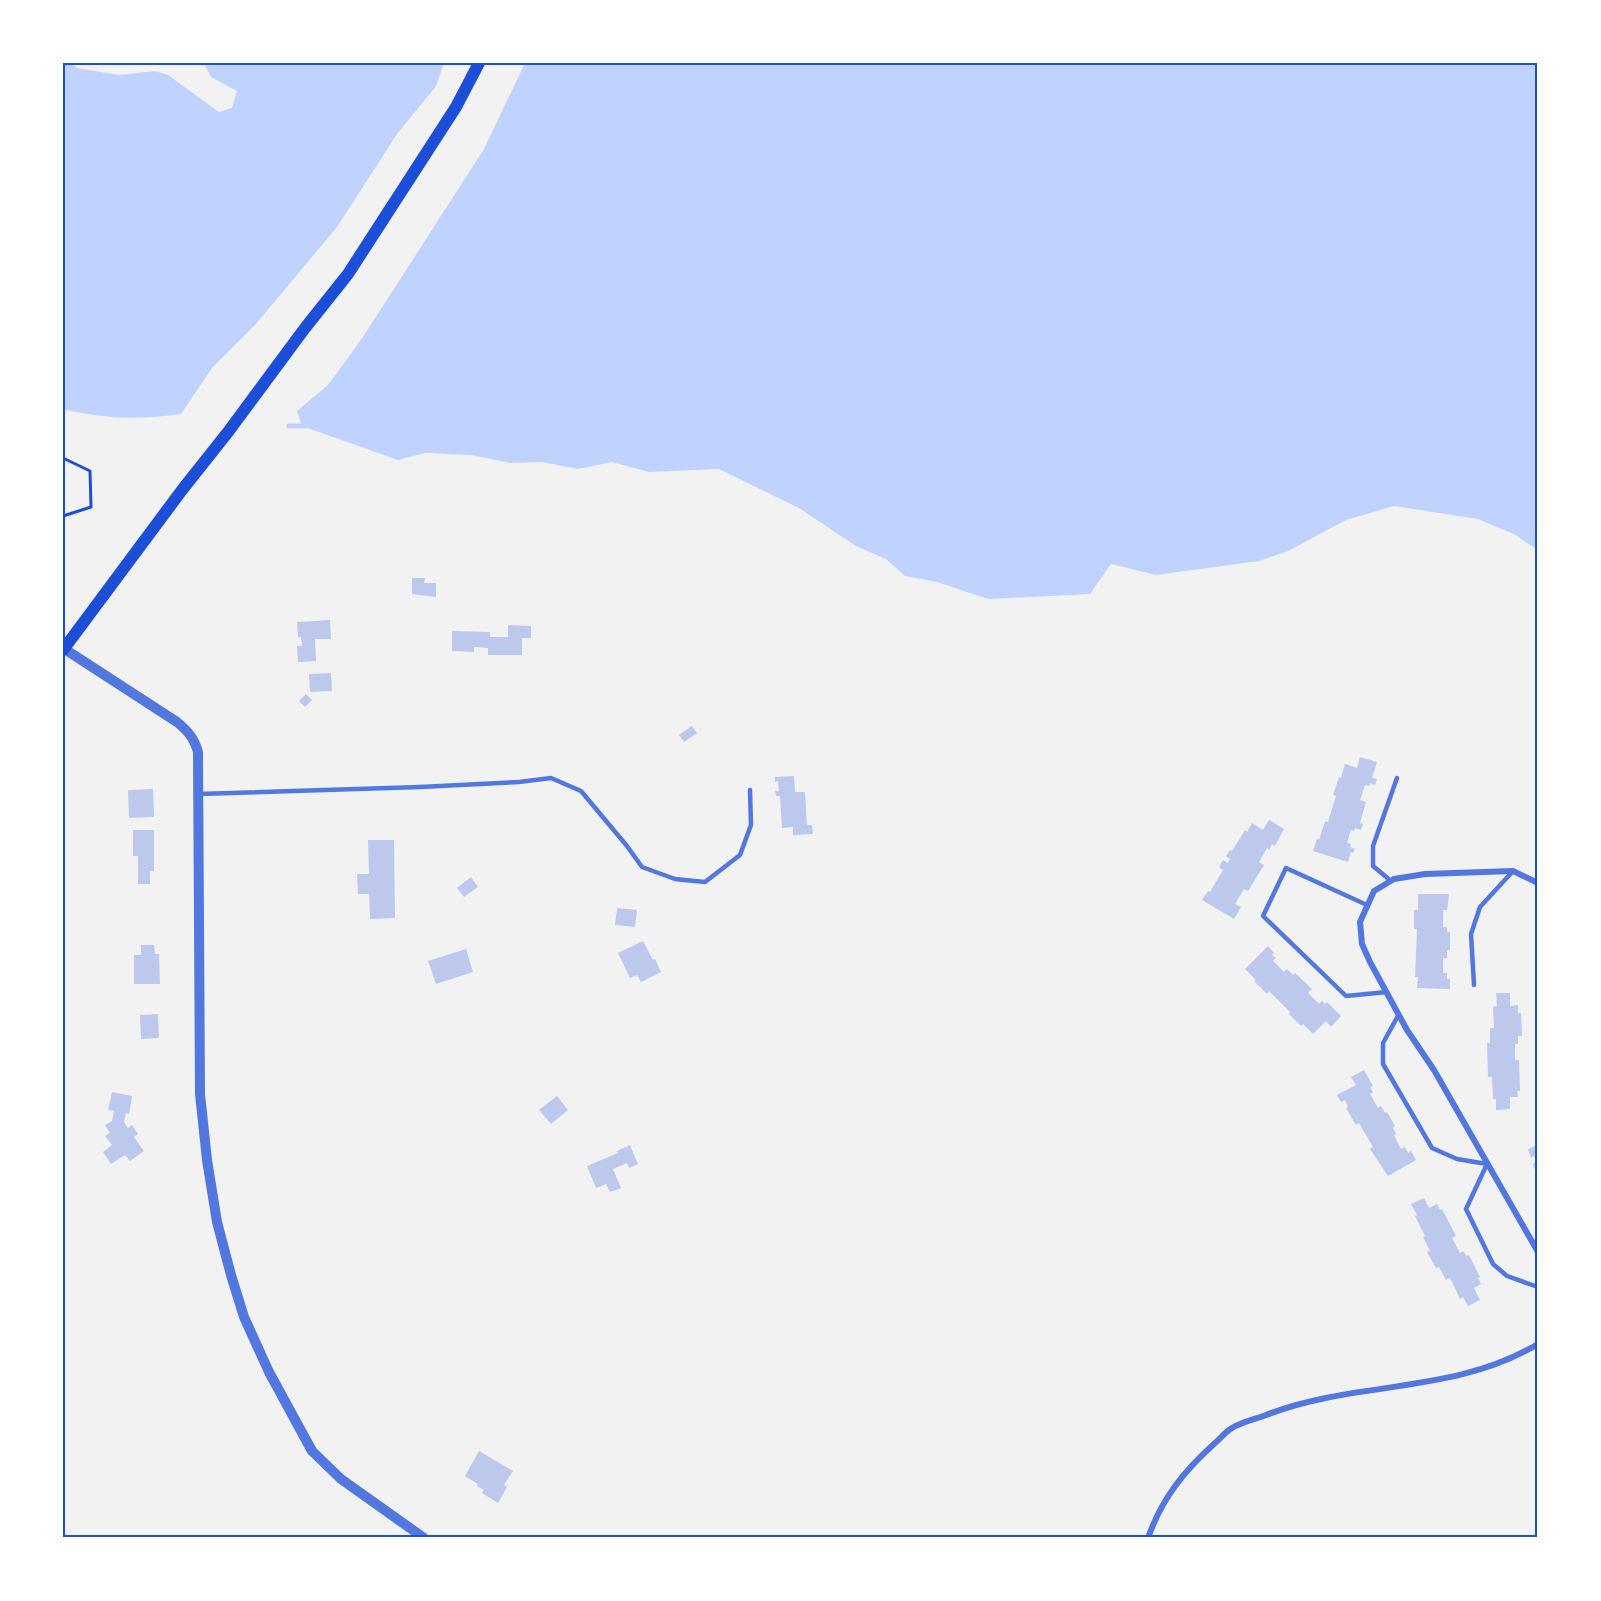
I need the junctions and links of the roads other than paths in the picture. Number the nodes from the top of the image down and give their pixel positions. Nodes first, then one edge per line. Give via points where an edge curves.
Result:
1 (479, 63) edge
2 (63, 649) edge
3 (1397, 778) dead end
4 (750, 790) dead end
5 (197, 794) junction
6 (1513, 871) junction
7 (1391, 881) junction
8 (1538, 883) edge
9 (1366, 905) junction
10 (1474, 985) dead end
11 (1387, 992) junction
12 (1399, 1014) junction
13 (1487, 1164) junction
14 (1538, 1252) edge
15 (1538, 1287) edge
16 (1538, 1344) edge
17 (424, 1538) edge
18 (1148, 1538) edge

1 - 2 main road via 456,107 348,274
2 - 5 street via 191,735 198,752
3 - 7 lane via 1373,846 1373,866
4 - 5 lane via 751,825 740,855 705,882 675,879 642,867 581,791 551,778 420,787
5 - 17 street via 200,1094 217,1222 231,1275 244,1317 312,1451 341,1479
6 - 7 street via 1425,874
6 - 8 street
6 - 10 lane via 1480,907 1471,934
7 - 9 street via 1374,891
9 - 11 street via 1360,922 1362,944
9 - 11 lane via 1286,868 1263,916 1346,996
11 - 12 street
12 - 13 street
12 - 13 lane via 1383,1043 1383,1064 1432,1148 1457,1159
13 - 14 street
13 - 15 lane via 1466,1209 1492,1264 1507,1276
16 - 18 street via 1475,1371 1435,1382 1332,1396 1286,1407 1232,1428 1172,1488

